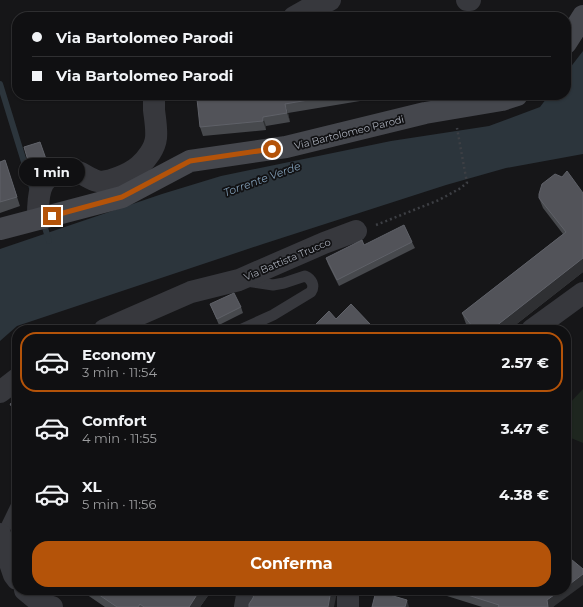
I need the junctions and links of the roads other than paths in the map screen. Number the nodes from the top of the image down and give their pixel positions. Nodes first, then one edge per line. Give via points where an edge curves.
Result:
1 (330, 0) edge
2 (303, 12) edge
3 (583, 16) edge
4 (571, 35) edge
5 (154, 100) edge
6 (502, 100) edge
7 (38, 219) junction
8 (0, 229) edge
9 (356, 231) road end
10 (239, 280) junction
11 (583, 293) edge
12 (115, 325) edge
13 (251, 325) edge
14 (539, 325) edge
15 (12, 383) edge
16 (0, 392) edge
17 (12, 513) edge
18 (0, 536) edge
19 (12, 569) edge
20 (30, 595) edge
21 (247, 595) edge
22 (348, 595) edge
23 (52, 607) edge
24 (245, 607) edge
25 (348, 607) edge

1 - 2 street
3 - 4 main road
5 - 7 street via 156,138 151,152 139,167 121,177 98,182 70,170 52,174 41,188 38,198
6 - 7 main road, Via Bartolomeo Parodi via 425,113 286,147 190,161 122,197
7 - 8 main road, Via Bartolomeo Parodi
9 - 10 street, Via Battista Trucco via 324,242
10 - 12 street, Via Battista Trucco via 191,292
10 - 13 lane via 273,285 305,276 312,283 313,289 307,295
11 - 14 street
15 - 16 street
17 - 18 lane
18 - 19 street
20 - 23 street via 42,604
21 - 24 street
22 - 25 street

